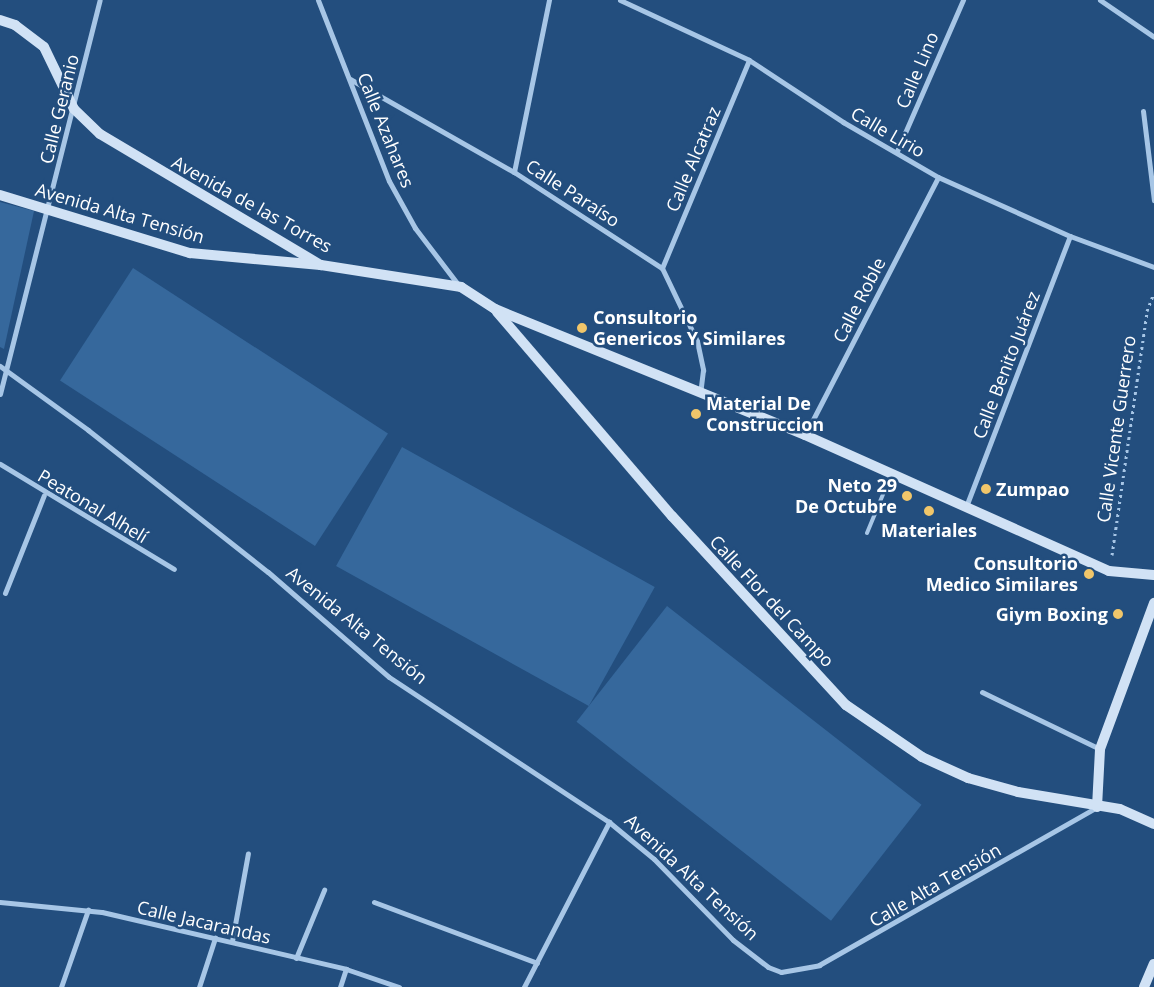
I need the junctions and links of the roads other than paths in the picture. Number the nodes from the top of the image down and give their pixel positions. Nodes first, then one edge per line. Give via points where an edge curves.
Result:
1 (100, 0) edge
2 (318, 0) edge
3 (549, 0) edge
4 (620, 0) edge
5 (963, 0) edge
6 (1100, 0) edge
7 (0, 20) edge
8 (1154, 37) edge
9 (749, 60) junction
10 (350, 79) junction
11 (74, 109) junction
12 (1143, 111) dead end
13 (897, 151) junction
14 (514, 172) junction
15 (938, 177) junction
16 (0, 195) edge
17 (1154, 200) edge
18 (47, 209) junction
19 (1070, 236) junction
20 (321, 265) junction
21 (1154, 267) edge
22 (662, 268) junction
23 (460, 287) junction
24 (495, 309) junction
25 (0, 366) edge
26 (8, 371) junction
27 (0, 394) edge
28 (700, 394) junction
29 (805, 435) junction
30 (0, 464) edge
31 (892, 472) junction
32 (44, 495) junction
33 (967, 504) junction
34 (867, 533) dead end
35 (174, 569) dead end
36 (1154, 575) edge
37 (5, 593) dead end
38 (1154, 603) edge
39 (982, 692) dead end
40 (1100, 749) junction
41 (1097, 807) junction
42 (609, 822) junction
43 (1154, 824) edge
44 (248, 852) dead end
45 (324, 890) dead end
46 (0, 902) edge
47 (374, 902) dead end
48 (88, 910) junction
49 (215, 938) junction
50 (232, 941) junction
51 (296, 958) junction
52 (537, 963) junction
53 (1154, 964) edge
54 (346, 969) junction
55 (781, 972) joint
56 (61, 987) edge
57 (199, 987) edge
58 (340, 987) edge
59 (399, 987) edge
60 (524, 987) edge
61 (1144, 987) edge

1 - 11 street, Calle Geranio
2 - 10 street, Calle Azahares
3 - 14 street
4 - 9 street, Calle Lirio
5 - 13 street, Calle Lino
6 - 8 street
7 - 11 street, Avenida de las Torres via 15,25 44,47
9 - 13 street, Calle Lirio via 842,122
9 - 22 street, Calle Alcatraz
10 - 14 street, Calle Paraíso
10 - 23 street, Calle Azahares via 388,181 415,228
11 - 18 street, Calle Geranio
11 - 20 street, Avenida de las Torres via 113,144
12 - 17 street
13 - 15 street, Calle Lirio
14 - 22 street, Calle Paraíso
15 - 19 street, Calle Lirio
15 - 29 street, Calle Roble
16 - 18 street, Avenida Alta Tensión
18 - 20 street, Avenida Alta Tensión via 190,253
18 - 26 street, Calle Geranio
19 - 21 street, Calle Lirio
19 - 33 street, Calle Benito Juárez
20 - 23 street, Avenida de las Torres
22 - 28 street via 697,341 703,370
23 - 24 street, Avenida de las Torres
24 - 28 street, Avenida de las Torres
24 - 41 street, Calle Flor del Campo via 672,516 846,705 922,757 968,778
25 - 26 street, Avenida Alta Tensión
26 - 27 street, Calle Geranio
26 - 42 street, Avenida Alta Tensión via 268,572 389,677
28 - 29 street, Avenida de las Torres
29 - 31 street, Avenida de las Torres
30 - 32 street, Peatonal Alhelí
31 - 33 street, Avenida de las Torres
31 - 34 lane
32 - 35 street, Peatonal Alhelí
32 - 37 street
33 - 36 street, Avenida de las Torres via 1109,571
38 - 40 street
39 - 40 street
40 - 41 street
41 - 43 street, Calle Flor del Campo via 1120,809
41 - 55 street, Calle Alta Tensión via 827,961
42 - 52 street
42 - 55 street, Avenida Alta Tensión via 654,859 733,940
44 - 50 street
45 - 51 street
46 - 48 street, Calle Jacarandas
47 - 52 street
48 - 49 street, Calle Jacarandas
48 - 56 street
49 - 50 street, Calle Jacarandas
49 - 57 street
50 - 51 street, Calle Jacarandas
51 - 54 street, Calle Jacarandas
52 - 60 street
53 - 61 street
54 - 58 street
54 - 59 street, Calle Jacarandas

